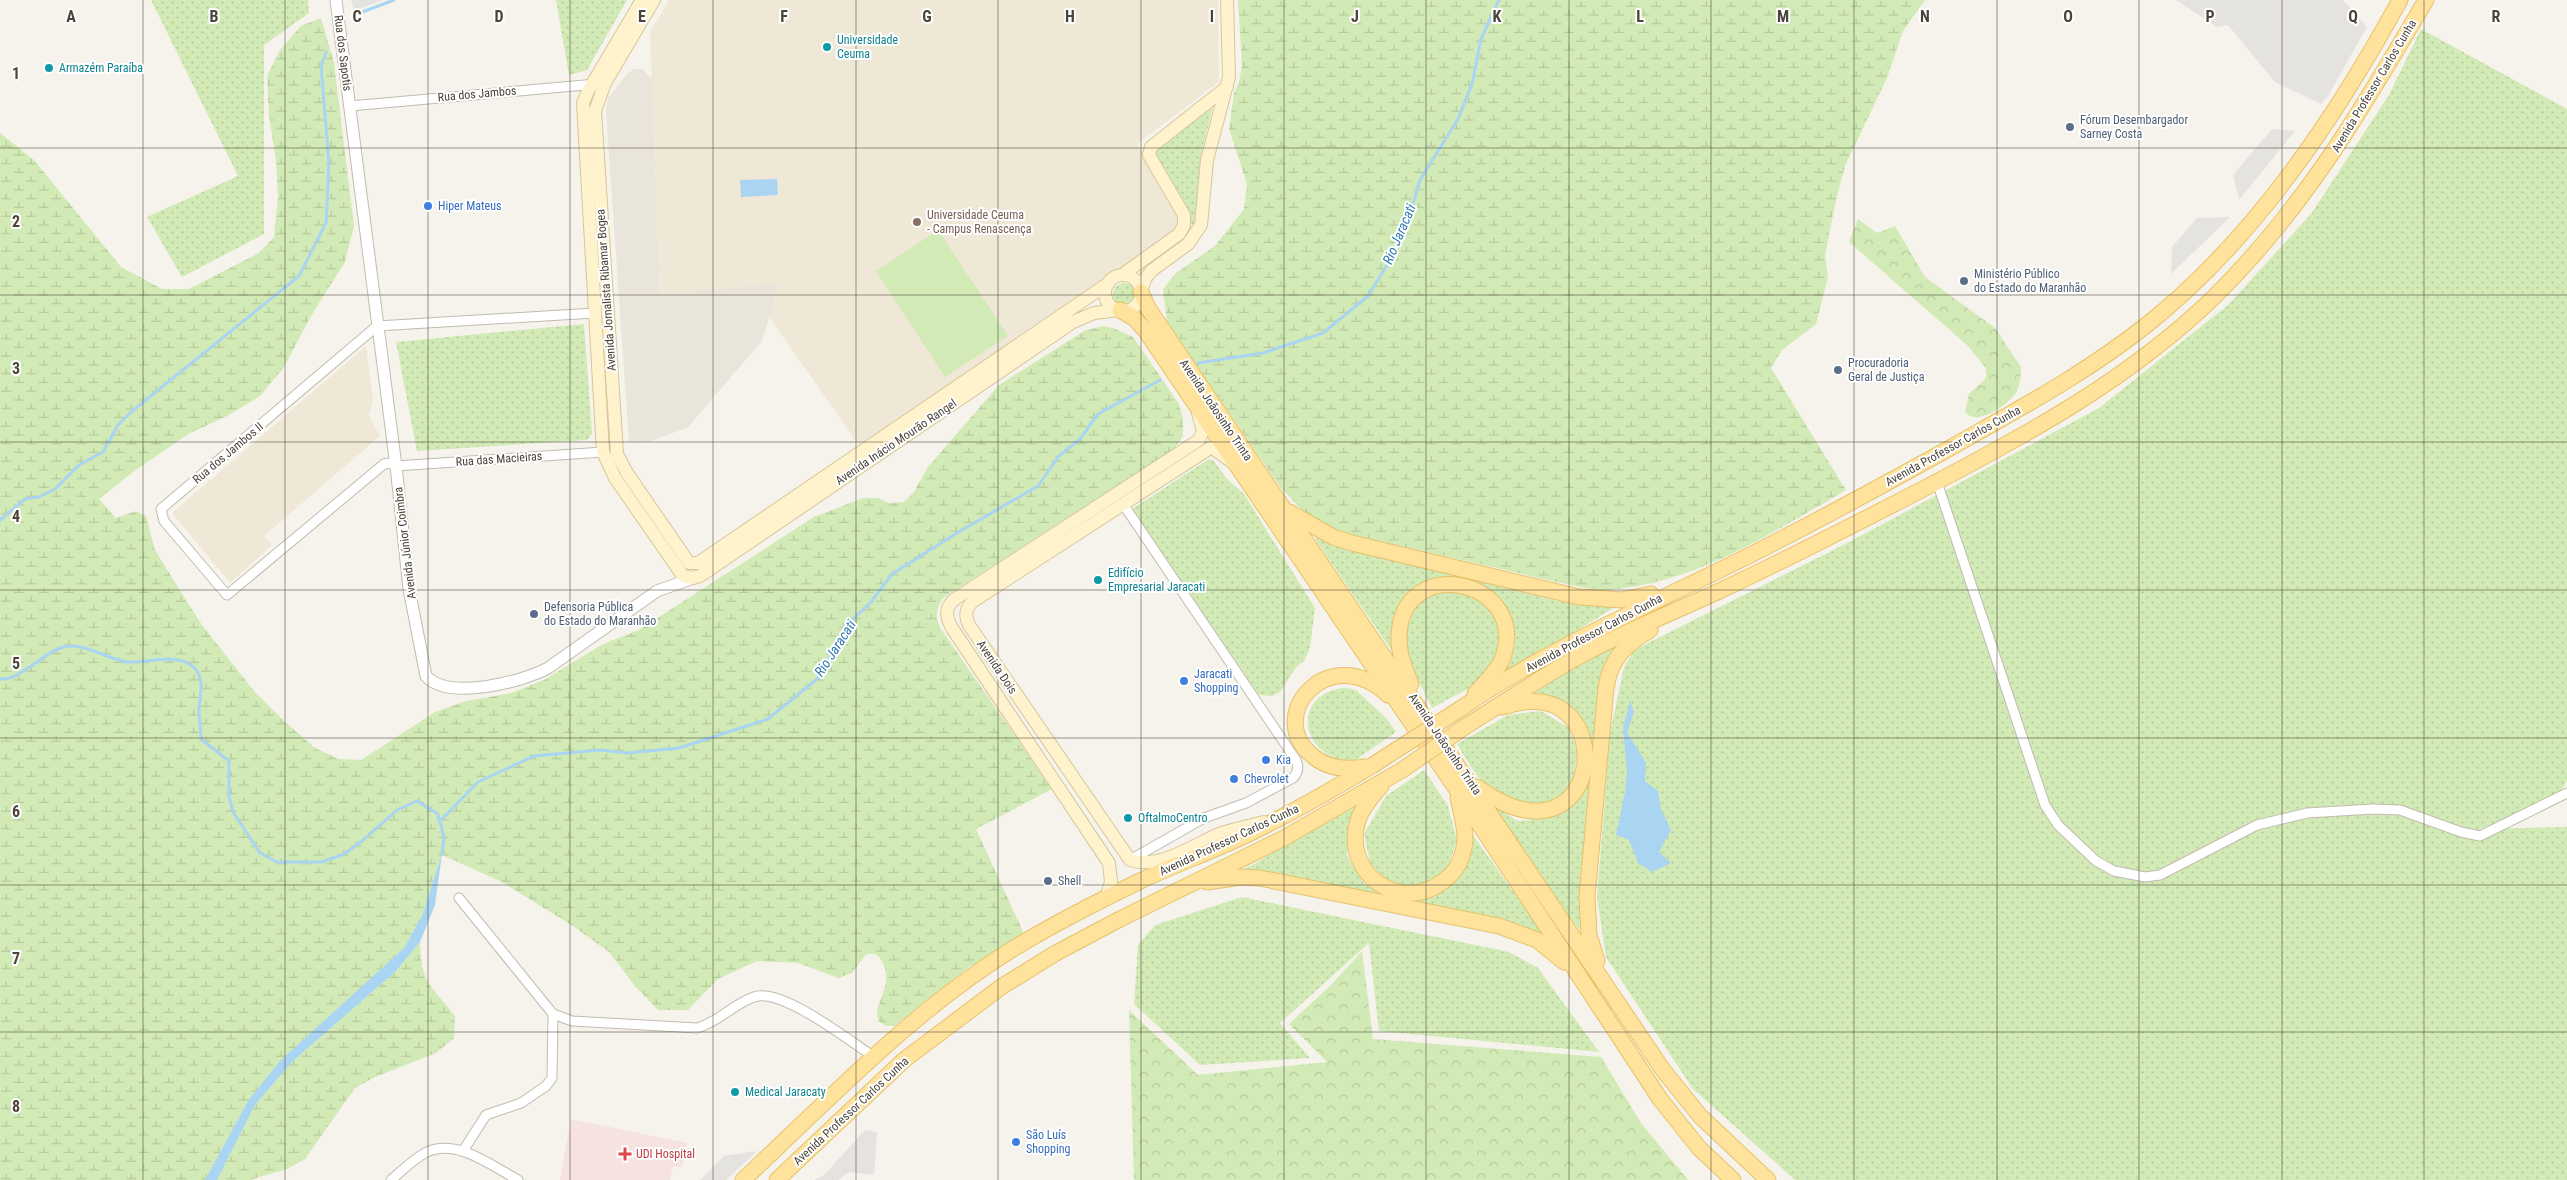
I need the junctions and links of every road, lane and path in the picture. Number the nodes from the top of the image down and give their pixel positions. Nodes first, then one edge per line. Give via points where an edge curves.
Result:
1 (642, 0) edge
2 (654, 0) edge
3 (1227, 0) edge
4 (2400, 0) edge
5 (2426, 0) edge
6 (336, 4) edge
7 (2382, 33) junction
8 (598, 83) junction
9 (1227, 87) junction
10 (350, 106) junction
11 (2363, 109) junction
12 (2332, 117) junction
13 (2311, 186) junction
14 (1122, 275) junction
15 (1109, 283) junction
16 (1141, 292) junction
17 (1120, 310) junction
18 (595, 313) junction
19 (377, 326) junction
20 (1194, 402) junction
21 (603, 452) junction
22 (396, 466) junction
23 (1238, 466) junction
24 (1937, 482) junction
25 (1123, 504) junction
26 (1284, 509) junction
27 (698, 563) joint
28 (698, 577) junction
29 (1696, 581) junction
30 (1714, 593) junction
31 (1417, 702) junction
32 (1463, 707) junction
33 (1031, 716) junction
34 (1409, 718) junction
35 (1469, 725) junction
36 (1017, 726) junction
37 (1374, 765) junction
38 (1397, 772) junction
39 (1461, 783) junction
40 (2567, 793) edge
41 (1281, 818) junction
42 (1170, 856) junction
43 (1130, 860) junction
44 (1156, 874) junction
45 (1182, 889) junction
46 (460, 898) dead end
47 (1106, 898) junction
48 (1585, 984) junction
49 (1609, 989) junction
50 (553, 1014) junction
51 (874, 1056) junction
52 (463, 1151) junction
53 (391, 1180) edge
54 (518, 1180) edge
55 (743, 1180) edge
56 (777, 1180) edge
57 (1733, 1180) edge
58 (1768, 1180) edge

1 - 8 main road, Avenida Jornalista Ribamar Bogea
2 - 8 main road, Avenida Jornalista Ribamar Bogea
3 - 9 main road
4 - 7 main road, Avenida Professor Carlos Cunha
5 - 11 main road, Avenida Professor Carlos Cunha
6 - 10 street, Rua dos Sapotis
7 - 11 main road via 2379,49 2352,95 2353,102
7 - 12 main road, Avenida Professor Carlos Cunha
8 - 10 street, Rua dos Jambos
8 - 18 main road, Avenida Jornalista Ribamar Bogea via 583,103
8 - 27 main road, Avenida Jornalista Ribamar Bogea via 595,111 616,454 687,561
9 - 14 main road via 1151,147 1149,155 1185,221 1179,234
9 - 16 main road via 1208,160 1203,219 1198,231 1188,244 1151,271
10 - 19 street, Avenida Júnior Coimbra
11 - 13 main road, Avenida Professor Carlos Cunha
12 - 13 main road via 2340,123 2342,132 2315,170
12 - 29 main road, Avenida Professor Carlos Cunha via 2257,214 2210,266 2158,316 2096,362 1863,496
13 - 24 main road, Avenida Professor Carlos Cunha via 2217,294 2156,348 2084,400
14 - 15 main road
14 - 16 main road via 1133,278
15 - 17 main road via 1106,297 1111,306
15 - 27 main road, Avenida Inácio Mourão Rangel
16 - 17 main road via 1135,306
16 - 26 main road, Avenida Joãosinho Trinta via 1148,308
17 - 20 main road, Avenida Joãosinho Trinta via 1140,323
17 - 28 main road, Avenida Inácio Mourão Rangel via 1094,313 1073,322
18 - 19 street
18 - 21 main road, Avenida Jornalista Ribamar Bogea
19 - 22 street, Avenida Júnior Coimbra
19 - 22 street, Rua dos Jambos II via 161,509 161,515 228,595 381,465 389,463
20 - 23 main road, Avenida Joãosinho Trinta
20 - 36 main road, Avenida Dois via 1203,431 1199,440 949,605 947,617 952,628
21 - 22 street, Rua das Macieiras
21 - 28 main road, Avenida Jornalista Ribamar Bogea via 615,478 678,571 686,577
22 - 28 street, Avenida Júnior Coimbra via 419,647 426,676 436,684 486,686 534,675 657,591
23 - 25 main road, Avenida Dois via 1210,448
23 - 34 main road, Avenida Joãosinho Trinta
24 - 30 main road, Avenida Professor Carlos Cunha via 1796,555
24 - 40 street via 2045,805 2058,825 2084,852 2114,871 2129,875 2160,875 2257,825 2324,811 2400,810 2480,836
25 - 33 main road, Avenida Dois via 972,602 967,609 968,626
25 - 43 street via 1298,763 1297,773 1292,778 1246,803 1204,818
26 - 29 main road via 1327,534 1352,543 1579,597 1636,599
26 - 31 main road, Avenida Joãosinho Trinta
29 - 32 main road, Avenida Professor Carlos Cunha via 1618,618
30 - 35 main road, Avenida Professor Carlos Cunha via 1586,652
30 - 49 main road via 1628,644 1607,677 1586,913 1590,943
31 - 32 main road via 1400,650 1400,621 1408,606 1428,588 1456,584 1470,587 1491,601 1503,619 1506,641 1500,663
31 - 39 main road, Avenida Joãosinho Trinta
32 - 37 main road, Avenida Professor Carlos Cunha, bridge
33 - 36 main road
33 - 43 main road, Avenida Dois
34 - 37 main road via 1379,687 1356,676 1328,677 1305,693 1297,713 1297,732 1310,754 1335,768
34 - 39 main road, Avenida Joãosinho Trinta
35 - 38 main road, Avenida Professor Carlos Cunha, bridge
35 - 39 main road via 1510,704 1532,702 1555,707 1580,729 1586,761 1582,778 1573,793 1555,807 1542,811 1515,809
36 - 47 main road, Avenida Dois via 1109,863 1111,882
37 - 41 main road, Avenida Professor Carlos Cunha
38 - 39 main road via 1362,811 1356,829 1356,844 1358,858 1368,876 1380,885 1403,893 1416,894 1433,888 1451,875 1461,861 1464,835
38 - 45 main road, Avenida Professor Carlos Cunha via 1284,838
39 - 48 main road, Avenida Joãosinho Trinta
39 - 49 main road, Avenida Joãosinho Trinta
41 - 42 main road via 1228,831
41 - 44 main road, Avenida Professor Carlos Cunha
42 - 43 main road via 1145,863
42 - 44 main road
44 - 47 main road, Avenida Professor Carlos Cunha
45 - 48 main road via 1219,879 1260,878 1499,926 1537,940
45 - 56 main road, Avenida Professor Carlos Cunha via 1056,953 962,1015 869,1091
46 - 50 street
47 - 51 main road, Avenida Professor Carlos Cunha via 1018,946 968,978
48 - 57 main road, Avenida Joãosinho Trinta via 1660,1099 1699,1148
49 - 58 main road, Avenida Joãosinho Trinta via 1695,1110
50 - 51 street via 572,1021 697,1028 709,1025 747,1000 767,996 788,1002
50 - 52 street via 552,1078 521,1103 486,1115
51 - 55 main road, Avenida Professor Carlos Cunha
52 - 53 street via 443,1149 425,1153
52 - 54 street

